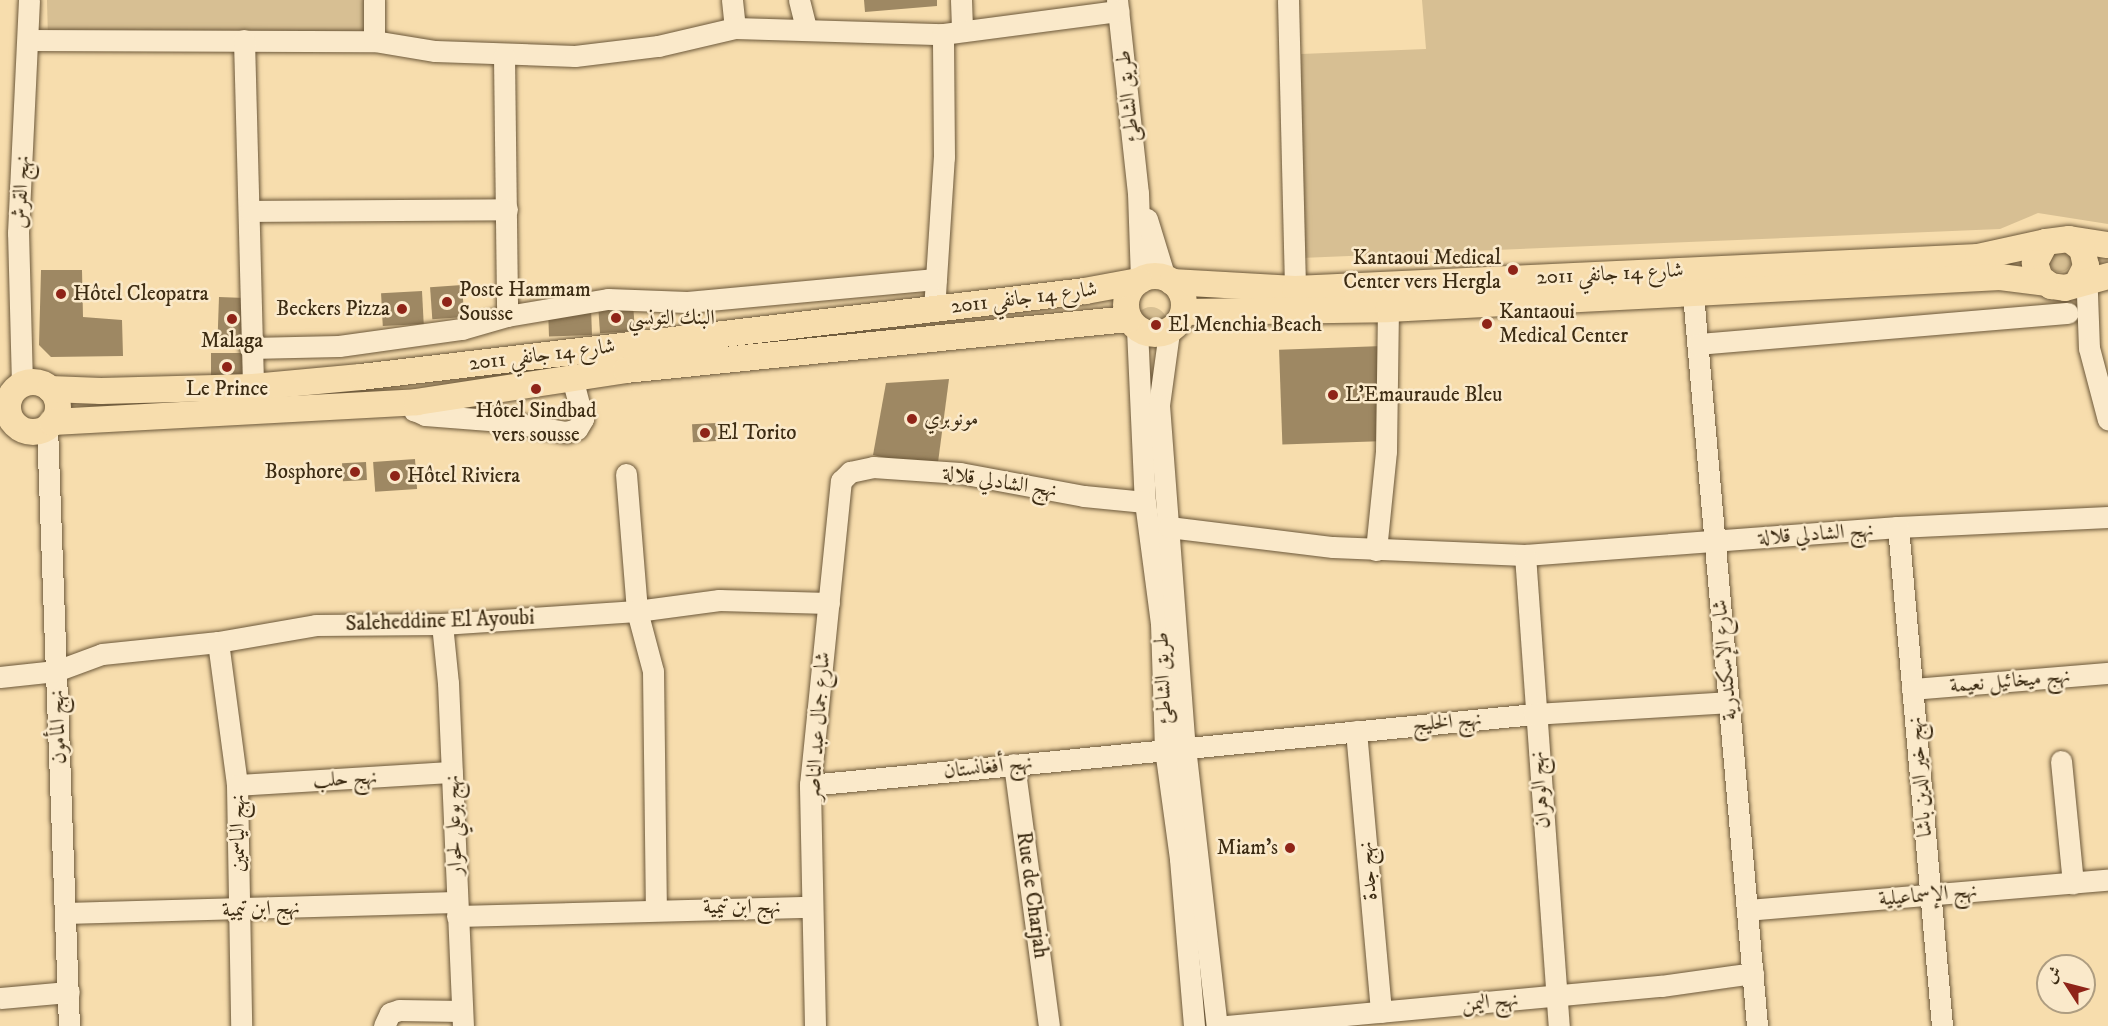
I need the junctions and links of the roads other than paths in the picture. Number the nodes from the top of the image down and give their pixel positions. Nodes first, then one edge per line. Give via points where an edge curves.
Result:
1 (29, 0) edge
2 (374, 0) edge
3 (732, 0) edge
4 (799, 0) edge
5 (961, 0) edge
6 (1288, 0) edge
7 (1117, 6) edge
8 (735, 28) junction
9 (806, 28) junction
10 (952, 33) junction
11 (28, 40) junction
12 (244, 40) junction
13 (374, 41) junction
14 (504, 56) junction
15 (507, 209) junction
16 (250, 211) junction
17 (9, 233) edge
18 (2057, 240) junction
19 (2108, 245) edge
20 (2089, 276) edge
21 (936, 279) junction
22 (1154, 280) junction
23 (2048, 285) junction
24 (1295, 290) junction
25 (1694, 294) junction
26 (1388, 309) junction
27 (934, 310) junction
28 (2068, 313) junction
29 (507, 316) junction
30 (1176, 322) junction
31 (1132, 324) junction
32 (1698, 344) junction
33 (250, 348) junction
34 (2089, 348) junction
35 (573, 381) junction
36 (253, 387) junction
37 (50, 389) junction
38 (11, 390) edge
39 (417, 402) junction
40 (2108, 420) edge
41 (6, 422) edge
42 (50, 425) junction
43 (855, 470) joint
44 (626, 474) dead end
45 (1145, 502) junction
46 (2108, 517) edge
47 (1169, 527) junction
48 (1898, 527) junction
49 (1715, 542) junction
50 (1376, 550) junction
51 (1525, 555) junction
52 (829, 603) junction
53 (637, 611) junction
54 (442, 624) junction
55 (218, 642) junction
56 (56, 671) junction
57 (2108, 673) edge
58 (0, 677) edge
59 (1912, 689) junction
60 (1729, 702) junction
61 (1534, 714) junction
62 (1356, 731) junction
63 (1175, 748) junction
64 (2061, 761) dead end
65 (1014, 764) junction
66 (452, 772) junction
67 (237, 785) junction
68 (810, 785) junction
69 (2108, 880) edge
70 (2073, 883) junction
71 (1930, 895) junction
72 (811, 907) junction
73 (457, 909) junction
74 (656, 909) junction
75 (238, 910) junction
76 (1747, 910) junction
77 (65, 913) junction
78 (1753, 973) junction
79 (69, 992) junction
80 (1556, 995) junction
81 (0, 998) edge
82 (1381, 1012) junction
83 (462, 1018) edge
84 (69, 1026) edge
85 (241, 1026) edge
86 (384, 1026) edge
87 (815, 1026) edge
88 (1049, 1026) edge
89 (1194, 1026) edge
90 (1217, 1026) edge
91 (1227, 1026) edge
92 (1559, 1026) edge
93 (1757, 1026) edge
94 (1942, 1026) edge

1 - 11 street, نهج القرش
2 - 13 street
3 - 8 street
4 - 9 street
5 - 10 street
6 - 24 street
7 - 10 street
7 - 22 street, طريق الشاطئ via 1138,193
8 - 9 street
8 - 14 street via 617,53
9 - 10 street
10 - 21 street
11 - 12 street
11 - 17 street, نهج القرش
12 - 13 street
12 - 16 street
13 - 14 street
14 - 15 street
15 - 16 street
15 - 29 street
16 - 33 street
17 - 38 street, نهج القرش
18 - 19 main road, شارع 14 جانفي 2011
18 - 20 main road via 2082,249
18 - 23 main road via 2035,263
18 - 24 main road, شارع 14 جانفي 2011 via 1978,257
20 - 23 main road via 2065,288
20 - 34 street
21 - 27 street
21 - 29 street via 687,302 608,299
22 - 24 main road, شارع 14 جانفي 2011
22 - 27 main road, شارع 14 جانفي 2011
22 - 30 main road via 1184,301
22 - 31 main road via 1125,302
23 - 25 main road, شارع 14 جانفي 2011 via 2000,277
23 - 28 street
25 - 26 main road, شارع 14 جانفي 2011
25 - 32 street, شارع الإسكندرية
26 - 30 main road, شارع 14 جانفي 2011
26 - 50 street via 1386,451
27 - 36 main road, شارع 14 جانفي 2011
28 - 32 street
28 - 34 street
29 - 33 street via 462,329 339,346
30 - 31 main road via 1147,334
30 - 47 street, طريق الشاطئ via 1159,405
31 - 35 main road, شارع 14 جانفي 2011 via 626,370
31 - 45 street, طريق الشاطئ
32 - 49 street, شارع الإسكندرية
33 - 36 street
34 - 40 street
35 - 39 main road, شارع 14 جانفي 2011
35 - 39 street via 583,419 577,429 566,432 502,420 425,415 414,410
36 - 37 main road, شارع 14 جانفي 2011
37 - 38 main road via 37,382
37 - 42 main road via 58,409
38 - 41 main road
39 - 42 main road, شارع 14 جانفي 2011
41 - 42 main road via 29,431
42 - 56 street, نهج المأمون
43 - 45 street, نهج الشادلي قلالة via 873,467 960,473 1084,496
43 - 52 street, شارع جمال عبد الناصر via 840,482
44 - 53 street
45 - 63 street, طريق الشاطئ
46 - 48 street, نهج الشادلي قلالة
47 - 50 street, نهج الشادلي قلالة
47 - 63 street, طريق الشاطئ
48 - 49 street, نهج الشادلي قلالة
48 - 59 street, نهج خير الدين باشا
49 - 51 street, نهج الشادلي قلالة
49 - 60 street, شارع الإسكندرية
50 - 51 street, نهج الشادلي قلالة
51 - 61 street, نهج الوهران
52 - 53 street, Saleheddine El Ayoubi via 719,600
52 - 68 street, شارع جمال عبد الناصر
53 - 54 street, Saleheddine El Ayoubi
53 - 74 street via 653,670
54 - 55 street, Saleheddine El Ayoubi via 316,626
54 - 66 street, نهج بوعلي لحوار
55 - 56 street, Saleheddine El Ayoubi via 102,654
55 - 67 street, نهج الياسمين
56 - 58 street, Saleheddine El Ayoubi
56 - 77 street, نهج المأمون
57 - 59 street, نهج ميخائيل نعيمة
59 - 71 street, نهج خير الدين باشا
60 - 61 street, نهج الخليج
60 - 76 street, شارع الإسكندرية
61 - 62 street, نهج الخليج
61 - 80 street, نهج الوهران
62 - 63 street, نهج الخليج
62 - 82 street, نهج جدة
63 - 65 street, نهج أفغانستان
63 - 89 street, طريق الشاطئ
63 - 90 street, طريق الشاطئ
64 - 70 street
65 - 68 street, نهج أفغانستان
65 - 88 street, Rue de Charjah
66 - 67 street, نهج حلب
66 - 73 street, نهج بوعلي لحوار
67 - 75 street, نهج الياسمين
68 - 72 street, شارع جمال عبد الناصر
69 - 70 street, نهج الإسماعيلية
70 - 71 street, نهج الإسماعيلية
71 - 76 street, نهج الإسماعيلية
71 - 94 street, نهج خير الدين باشا
72 - 74 street, نهج ابن تيمية
72 - 87 street, شارع جمال عبد الناصر
73 - 74 street, نهج ابن تيمية
73 - 75 street, نهج ابن تيمية
73 - 83 street, نهج بوعلي لحوار
75 - 77 street, نهج ابن تيمية
75 - 85 street, نهج الياسمين
76 - 78 street, شارع الإسكندرية
77 - 79 street, نهج المأمون
78 - 80 street, نهج اليمن
78 - 93 street, شارع الإسكندرية
79 - 81 street
79 - 84 street, نهج المأمون
80 - 82 street, نهج اليمن
80 - 92 street, نهج الوهران
82 - 91 street, نهج اليمن
83 - 86 street via 399,1010 390,1013

